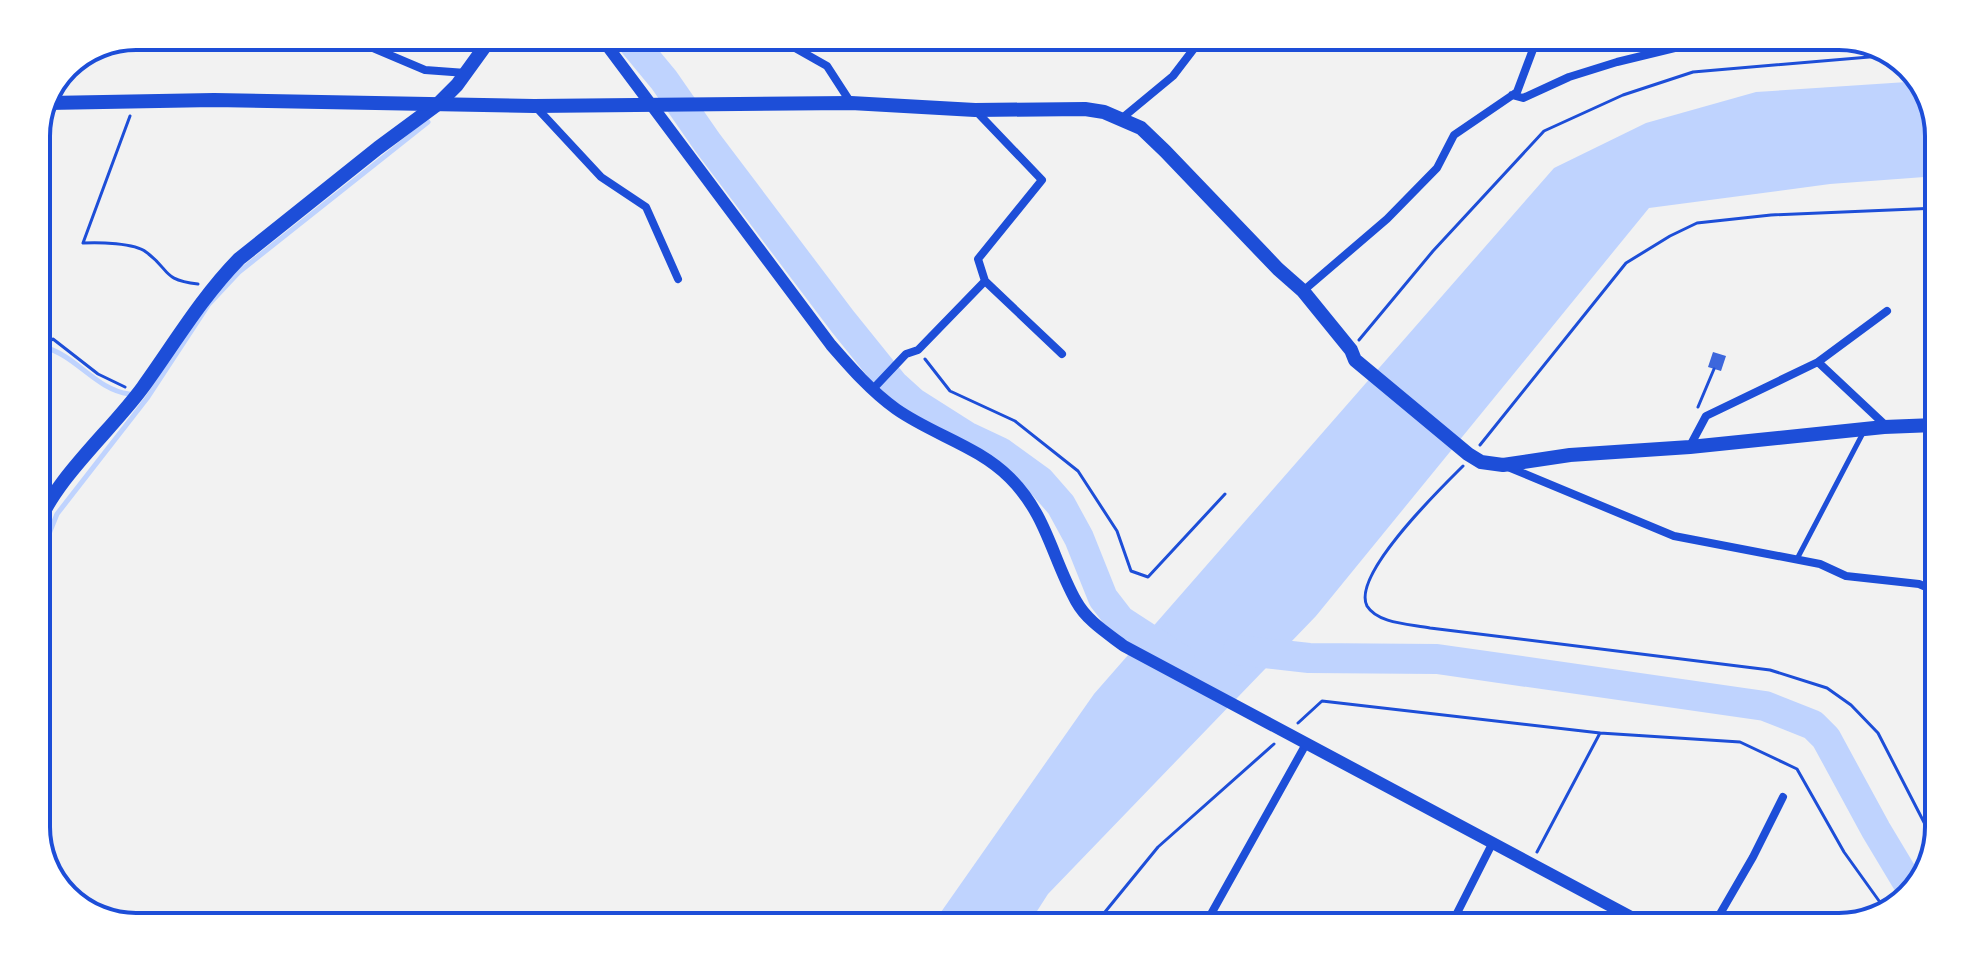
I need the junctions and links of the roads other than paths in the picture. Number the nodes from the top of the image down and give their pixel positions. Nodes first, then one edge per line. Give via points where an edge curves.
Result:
1 (378, 50) edge
2 (483, 50) edge
3 (610, 50) edge
4 (799, 50) edge
5 (1193, 50) edge
6 (1533, 50) edge
7 (1666, 50) edge
8 (467, 73) junction
9 (1512, 95) junction
10 (57, 103) edge
11 (439, 103) junction
12 (650, 103) junction
13 (851, 103) junction
14 (534, 106) junction
15 (975, 110) junction
16 (1121, 119) junction
17 (678, 279) dead end
18 (985, 281) junction
19 (1303, 291) junction
20 (1887, 311) dead end
21 (1062, 354) dead end
22 (1818, 362) junction
23 (872, 390) junction
24 (1925, 425) edge
25 (1884, 427) junction
26 (1865, 429) junction
27 (1690, 447) junction
28 (1503, 465) junction
29 (50, 502) edge
30 (1797, 559) junction
31 (1925, 587) edge
32 (1306, 744) junction
33 (1783, 797) dead end
34 (1492, 844) junction
35 (1212, 913) edge
36 (1457, 913) edge
37 (1623, 913) edge
38 (1721, 913) edge

1 - 8 street via 425,70
2 - 8 main road
3 - 12 street
4 - 13 street via 827,66
5 - 16 street via 1173,76
6 - 9 street
7 - 9 street via 1569,77 1523,98
8 - 11 main road
9 - 19 street via 1454,135 1437,168
10 - 11 main road
11 - 14 main road
11 - 29 main road via 239,259
12 - 13 main road
12 - 14 main road
12 - 23 street via 831,345
13 - 15 main road
14 - 17 street via 601,177 646,207
15 - 16 main road via 1085,109
15 - 18 street via 1042,180 978,259
16 - 19 main road via 1157,143
18 - 21 street
18 - 23 street
19 - 28 main road via 1353,355 1470,455
20 - 22 street
22 - 25 street
22 - 27 street via 1706,416
23 - 32 street via 897,410 986,457 1010,479 1035,507 1076,602 1094,624 1124,646
24 - 25 main road
25 - 26 main road
26 - 27 main road
26 - 30 lane
27 - 28 main road
28 - 30 street via 1674,536
30 - 31 street via 1846,576
32 - 34 street
32 - 35 street
33 - 38 street
34 - 36 street
34 - 37 street

